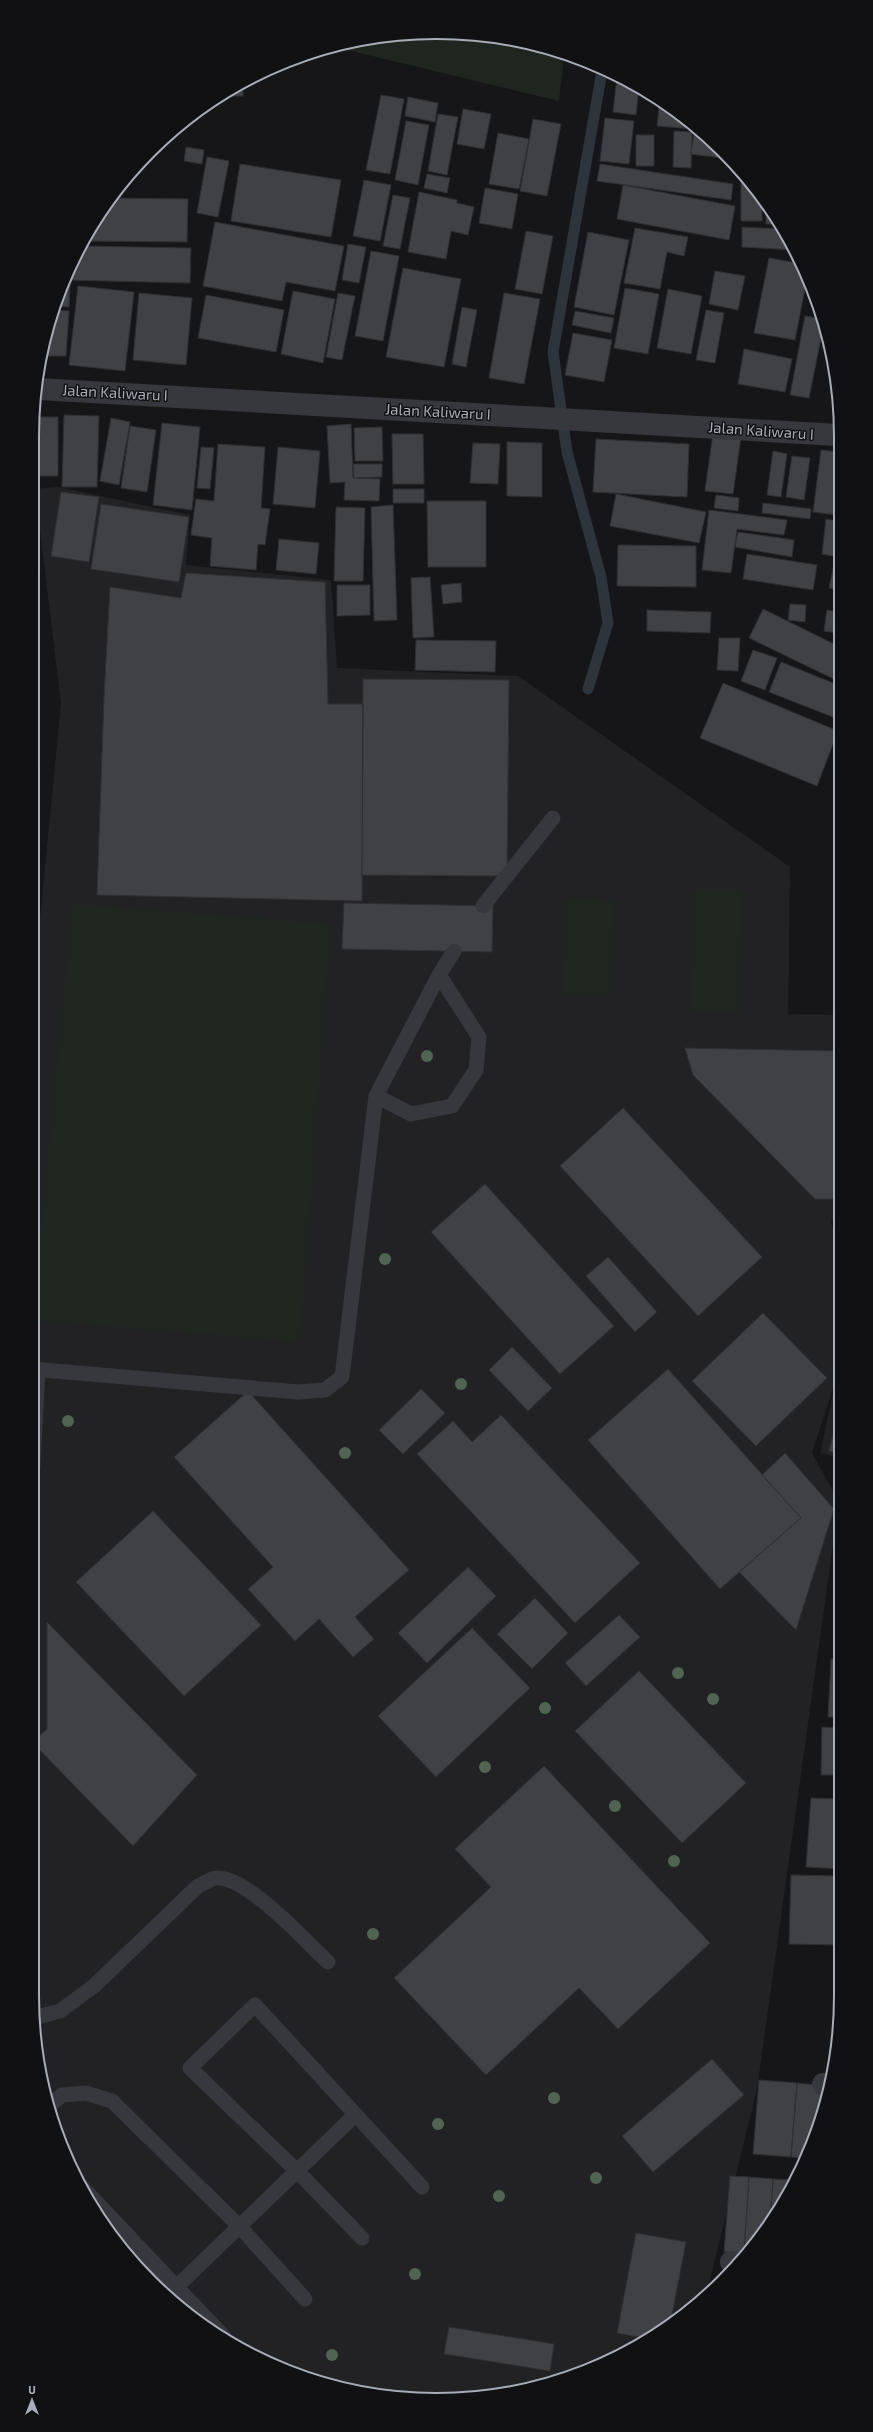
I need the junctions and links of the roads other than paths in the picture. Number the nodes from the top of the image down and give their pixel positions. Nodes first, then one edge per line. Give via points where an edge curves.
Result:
1 (42, 389) edge
2 (834, 435) edge
3 (553, 818) dead end
4 (483, 906) dead end
5 (454, 951) dead end
6 (439, 975) junction
7 (376, 1096) junction
8 (39, 1369) edge
9 (328, 1962) dead end
10 (40, 2016) edge
11 (54, 2102) edge
12 (355, 2115) junction
13 (298, 2172) junction
14 (422, 2187) dead end
15 (103, 2212) edge
16 (240, 2227) junction
17 (362, 2238) dead end
18 (172, 2291) edge
19 (305, 2299) dead end
20 (190, 2307) edge

1 - 2 street, Jalan Kaliwaru I
3 - 4 lane
5 - 6 lane
6 - 7 lane
6 - 7 lane via 479,1037 476,1070 452,1106 411,1114
7 - 8 lane via 342,1377 325,1390 298,1392
9 - 10 lane via 252,1892 234,1880 216,1878 198,1886 94,1986 60,2011
11 - 16 lane via 62,2095 86,2093 112,2101
12 - 13 lane
12 - 13 lane via 255,2006 190,2068
12 - 14 lane
13 - 16 lane
13 - 17 lane
15 - 18 lane
16 - 18 lane
16 - 19 lane
18 - 20 lane

